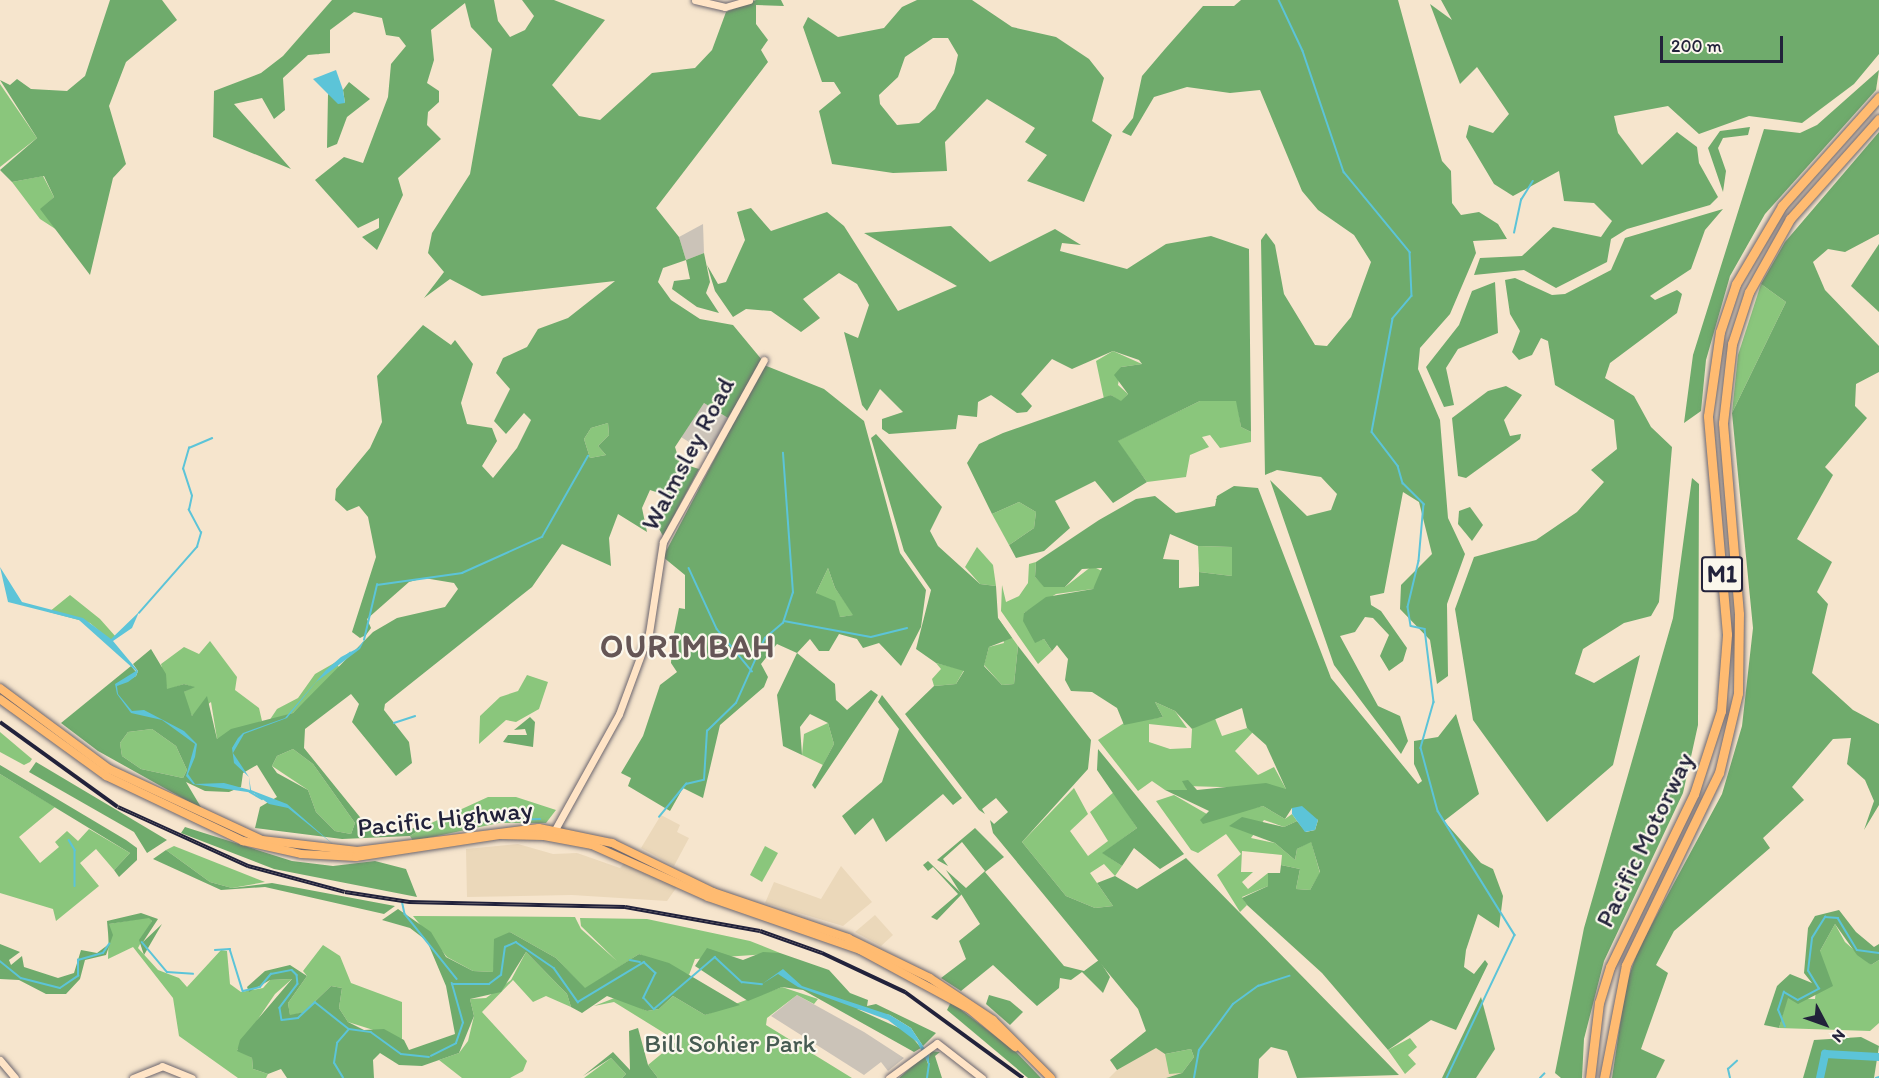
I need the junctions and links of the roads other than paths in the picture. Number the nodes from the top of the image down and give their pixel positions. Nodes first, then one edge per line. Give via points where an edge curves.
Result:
1 (695, 0) edge
2 (749, 0) edge
3 (1879, 97) edge
4 (1879, 119) edge
5 (764, 360) dead end
6 (0, 688) edge
7 (0, 699) edge
8 (553, 833) junction
9 (321, 854) junction
10 (0, 1060) edge
11 (15, 1078) edge
12 (134, 1078) edge
13 (192, 1078) edge
14 (889, 1078) edge
15 (982, 1078) edge
16 (1045, 1078) edge
17 (1051, 1078) edge
18 (1590, 1078) edge
19 (1604, 1078) edge

1 - 2 street via 725,7
3 - 18 highway, Pacific Motorway / M1 via 1782,206 1736,284 1720,332 1708,416 1727,634 1721,711 1694,794 1610,967 1599,1003
4 - 19 highway, Pacific Motorway / M1 via 1790,219 1749,292 1732,344 1723,423 1739,614 1738,693 1719,773 1626,965
5 - 8 street, Walmsley Road via 663,542 649,633 619,714
6 - 9 main road, Pacific Highway via 73,747 148,790 250,837
7 - 9 main road, Pacific Highway via 53,741 136,792 243,841
8 - 9 main road, Pacific Highway via 357,854
8 - 16 main road, Pacific Highway via 607,849 708,897 860,950 969,1010
8 - 17 main road, Pacific Highway via 612,843 713,892 833,932 900,962 981,1010
10 - 11 street
12 - 13 street via 162,1066
14 - 15 street via 937,1043

